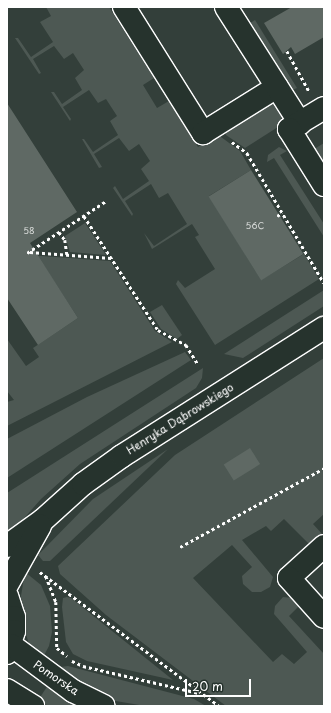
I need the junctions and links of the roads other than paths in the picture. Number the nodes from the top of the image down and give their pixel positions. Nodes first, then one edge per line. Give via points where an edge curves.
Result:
1 (124, 7) edge
2 (226, 7) edge
3 (277, 87) junction
4 (324, 108) edge
5 (294, 126) junction
6 (324, 185) edge
7 (324, 328) edge
8 (43, 520) junction
9 (7, 546) edge
10 (324, 546) edge
11 (7, 585) edge
12 (7, 596) edge
13 (324, 617) edge
14 (9, 649) edge
15 (7, 690) edge
16 (33, 706) edge
17 (104, 706) edge

1 - 3 street via 203,133
2 - 3 street
3 - 5 street
4 - 5 street
5 - 6 street
7 - 8 street, Henryka Dąbrowskiego via 122,456 83,484
8 - 9 street, Henryka Dąbrowskiego
8 - 11 street, Henryka Dąbrowskiego
10 - 13 street via 289,578
12 - 14 street via 14,617
14 - 17 street, Pomorska via 73,691
15 - 16 street

